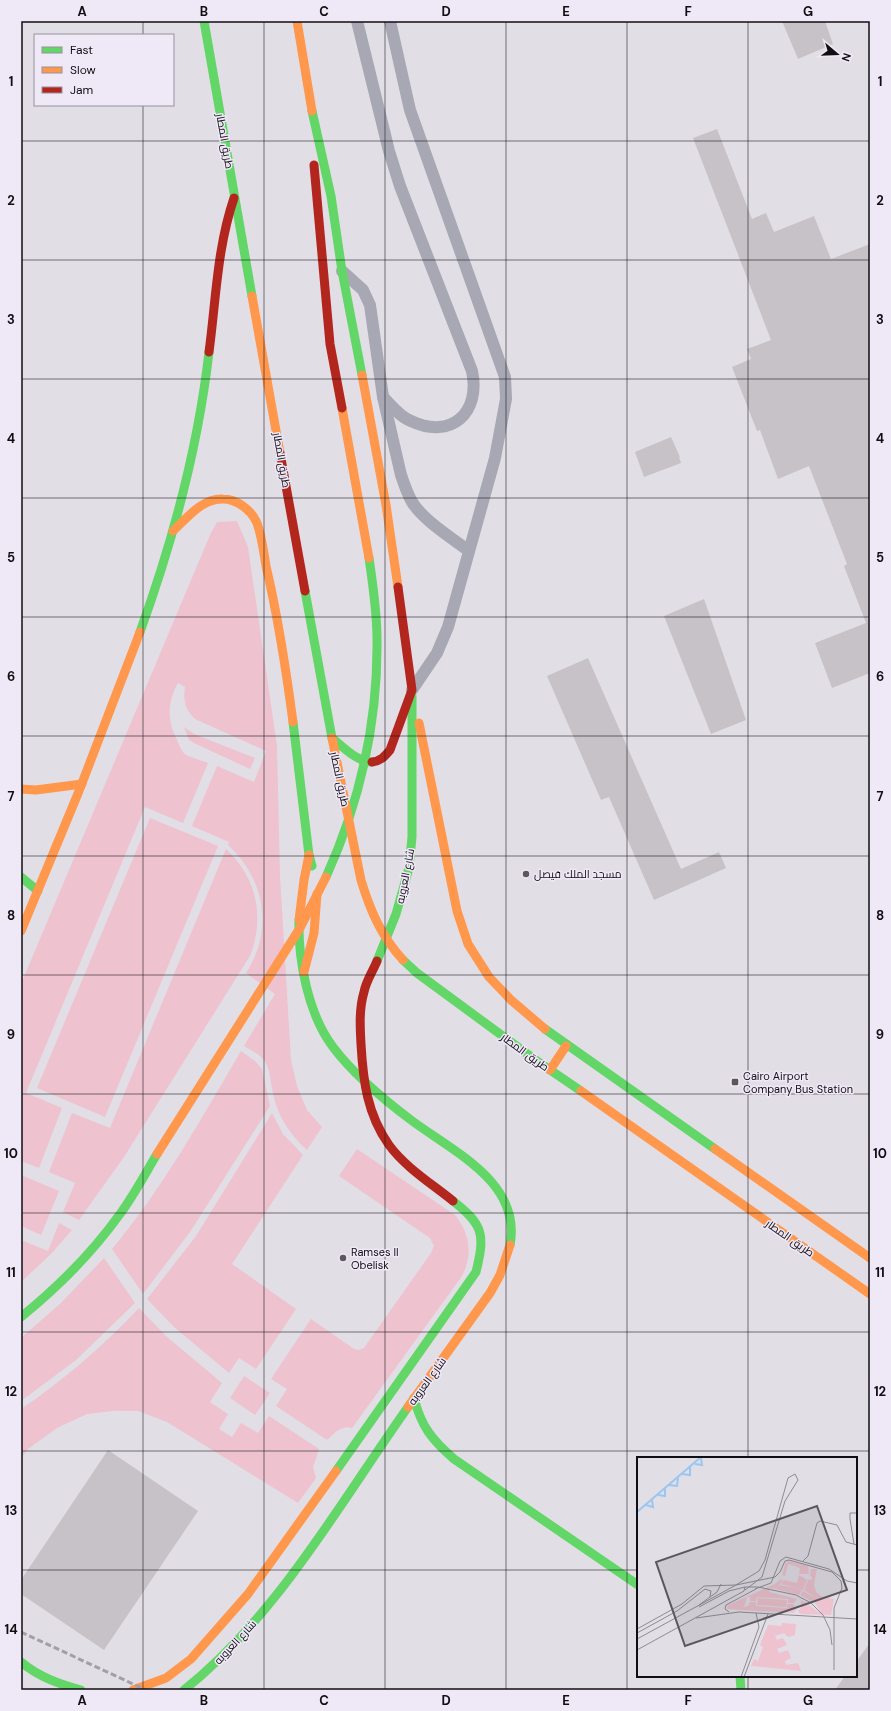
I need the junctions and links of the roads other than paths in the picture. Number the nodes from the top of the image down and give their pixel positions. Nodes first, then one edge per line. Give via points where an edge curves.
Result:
1 (204, 21) edge
2 (297, 21) edge
3 (357, 21) edge
4 (390, 21) edge
5 (311, 109) junction
6 (234, 198) junction
7 (342, 271) junction
8 (383, 397) junction
9 (173, 531) junction
10 (469, 551) junction
11 (412, 690) junction
12 (332, 738) junction
13 (82, 784) junction
14 (21, 790) edge
15 (309, 855) junction
16 (21, 877) edge
17 (38, 891) junction
18 (21, 931) edge
19 (386, 942) junction
20 (304, 974) junction
21 (566, 1046) junction
22 (550, 1070) junction
23 (363, 1079) junction
24 (870, 1258) edge
25 (870, 1294) edge
26 (21, 1317) edge
27 (414, 1398) junction
28 (637, 1584) edge
29 (21, 1662) edge
30 (740, 1677) edge
31 (82, 1690) edge
32 (133, 1690) edge
33 (184, 1690) edge
34 (742, 1690) edge

1 - 6 main road, طريق المطار
2 - 5 main road
3 - 8 street via 400,186 475,384 473,399 465,414 452,425 437,428 410,421
4 - 10 street via 410,110 505,377 506,399 495,458
5 - 7 main road via 331,196
5 - 26 main road via 330,344 374,594 376,681 364,767 353,809 338,850 300,928 120,1214 70,1274
6 - 9 main road via 227,215 219,250 206,379 188,472
6 - 12 main road, طريق المطار
7 - 8 street via 357,283 367,296
7 - 11 main road via 386,505
8 - 10 street via 401,475 413,503 434,524
9 - 13 main road via 142,629
9 - 15 main road via 199,507 222,498 243,504 257,522 276,610 289,693
10 - 11 street via 446,633 437,653
11 - 12 main road via 393,743 382,760 363,760
11 - 19 main road, شارع العروبه via 410,860 403,893
11 - 21 main road via 457,911 468,944 489,977 511,1000
12 - 19 main road, طريق المطار via 361,880 373,917
13 - 14 main road
13 - 17 main road
15 - 20 main road via 300,895 299,915 300,955
15 - 20 main road via 315,878 317,916
16 - 17 main road
17 - 18 main road
19 - 22 main road, طريق المطار via 399,958 417,973
19 - 23 main road, شارع العروبه via 362,999 360,1022
20 - 23 main road via 312,1004 333,1046
21 - 22 main road
21 - 24 main road via 633,1097
22 - 25 main road, طريق المطار via 620,1113
23 - 27 main road, شارع العروبه via 399,1110 477,1166 492,1181 510,1213 511,1233 500,1277
23 - 32 main road, شارع العروبه via 369,1106 378,1128 390,1146 476,1222 481,1235 481,1252 476,1272 248,1594 191,1659 166,1678
27 - 28 main road via 424,1429 442,1449
27 - 33 main road, شارع العروبه via 294,1571 257,1619 214,1665
29 - 31 main road via 55,1682
30 - 34 main road

